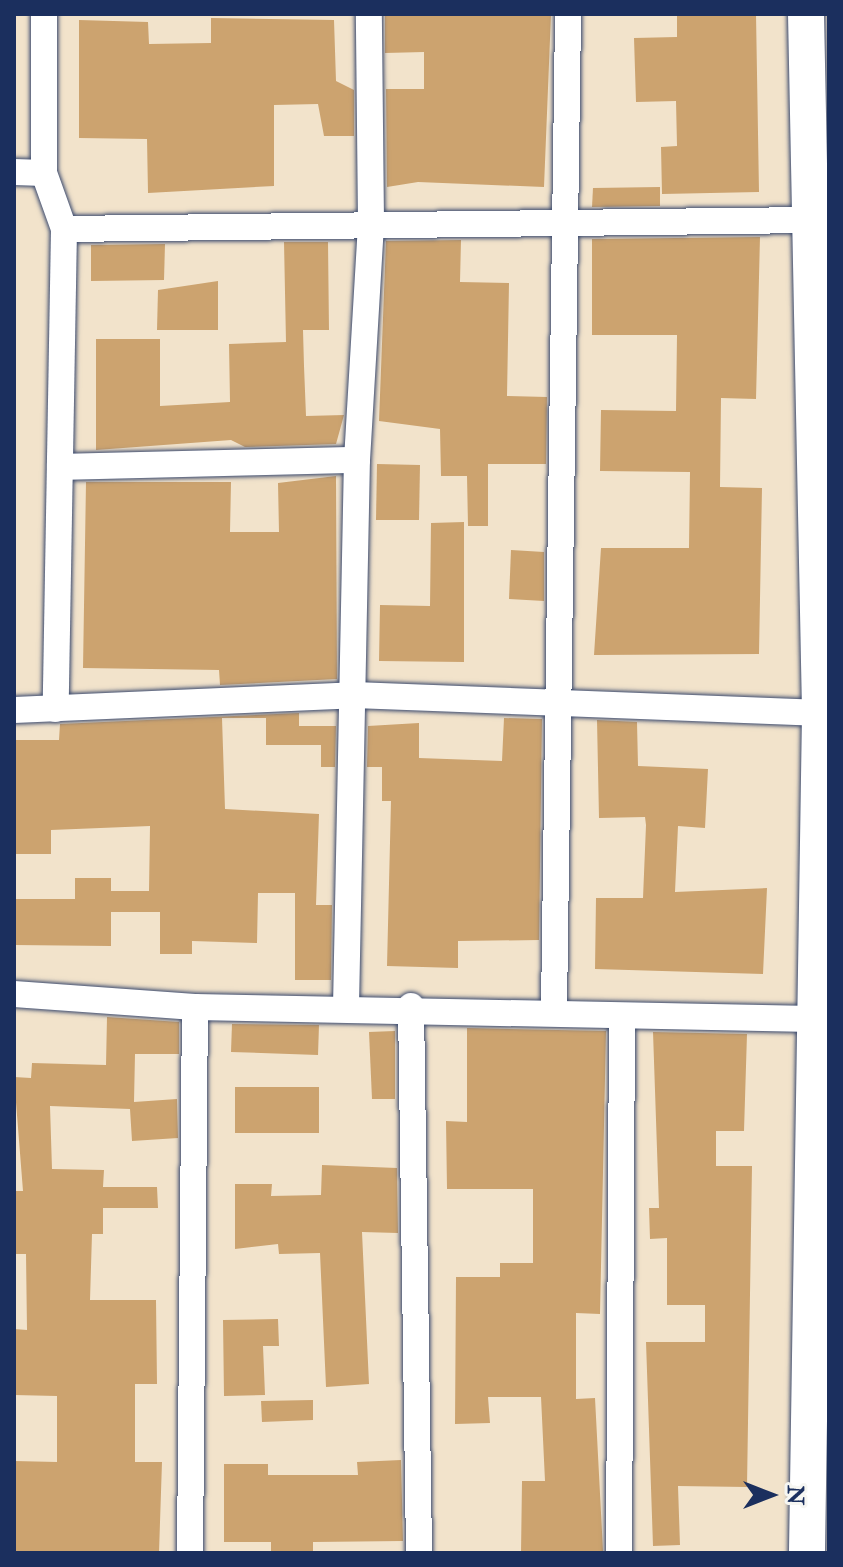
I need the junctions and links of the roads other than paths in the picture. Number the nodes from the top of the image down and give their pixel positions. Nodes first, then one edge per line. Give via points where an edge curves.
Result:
1 (44, 14) edge
2 (369, 14) edge
3 (568, 14) edge
4 (806, 14) edge
5 (14, 172) edge
6 (44, 173) junction
7 (807, 220) junction
8 (371, 221) junction
9 (570, 221) junction
10 (64, 229) junction
11 (357, 460) junction
12 (60, 467) junction
13 (354, 695) junction
14 (559, 697) junction
15 (56, 709) junction
16 (14, 710) edge
17 (824, 713) edge
18 (14, 994) edge
19 (346, 1006) junction
20 (411, 1006) junction
21 (195, 1007) junction
22 (554, 1008) junction
23 (813, 1019) junction
24 (622, 1020) junction
25 (820, 1180) edge
26 (190, 1553) edge
27 (419, 1553) edge
28 (619, 1553) edge
29 (807, 1553) edge

1 - 6 street
2 - 8 street
3 - 9 street
4 - 7 main road
5 - 6 street
6 - 10 street
7 - 9 street
7 - 17 main road
8 - 9 street
8 - 10 street
8 - 11 street
9 - 14 street
10 - 12 street
11 - 12 street
11 - 13 street
12 - 15 street
13 - 14 street
13 - 15 street
13 - 19 street
14 - 17 street
14 - 22 street
15 - 16 street
17 - 23 main road
18 - 21 street
19 - 20 street
19 - 21 street
20 - 22 street
20 - 27 street
21 - 26 street
22 - 24 street
23 - 24 street
23 - 25 main road
24 - 28 street
25 - 29 main road

